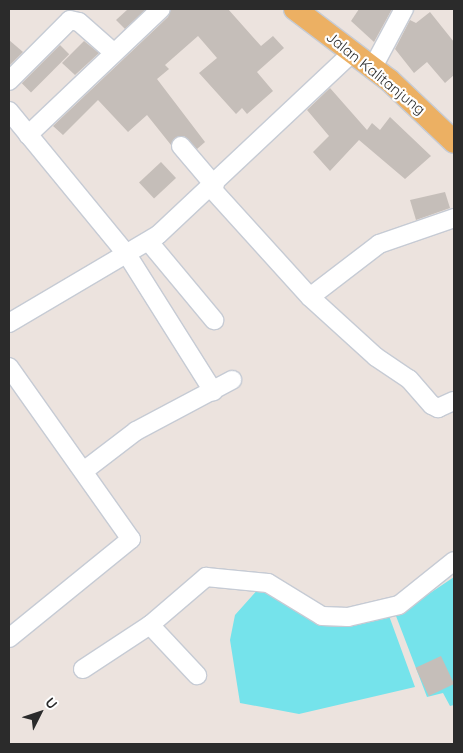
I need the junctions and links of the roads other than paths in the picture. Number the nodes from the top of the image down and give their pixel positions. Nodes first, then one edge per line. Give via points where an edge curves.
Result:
1 (161, 9) edge
2 (295, 9) edge
3 (404, 9) edge
4 (113, 52) junction
5 (353, 52) junction
6 (373, 67) junction
7 (9, 81) edge
8 (9, 111) edge
9 (28, 135) junction
10 (454, 142) edge
11 (181, 146) dead end
12 (213, 188) junction
13 (454, 218) edge
14 (149, 242) junction
15 (128, 256) junction
16 (310, 297) junction
17 (214, 320) dead end
18 (9, 323) edge
19 (9, 367) edge
20 (232, 380) dead end
21 (213, 391) junction
22 (454, 401) edge
23 (85, 470) junction
24 (454, 561) edge
25 (150, 625) junction
26 (9, 638) edge
27 (83, 669) dead end
28 (197, 674) dead end

1 - 4 street
2 - 5 main road, Jalan Kalitanjung
3 - 6 street
4 - 7 street via 79,22 70,20
4 - 9 street
5 - 6 main road, Jalan Kalitanjung
5 - 12 street
6 - 10 main road, Jalan Kalitanjung
8 - 9 street
9 - 15 street
11 - 12 street
12 - 14 street
12 - 16 street
13 - 16 street via 379,244
14 - 15 street
14 - 17 street
15 - 18 street
15 - 21 street
16 - 22 street via 376,357 414,383 432,405 438,408
19 - 23 street
20 - 21 street
21 - 23 street via 136,431
23 - 26 street via 131,539
24 - 25 street via 399,605 348,617 314,613 268,583 206,577
25 - 27 street
25 - 28 street

